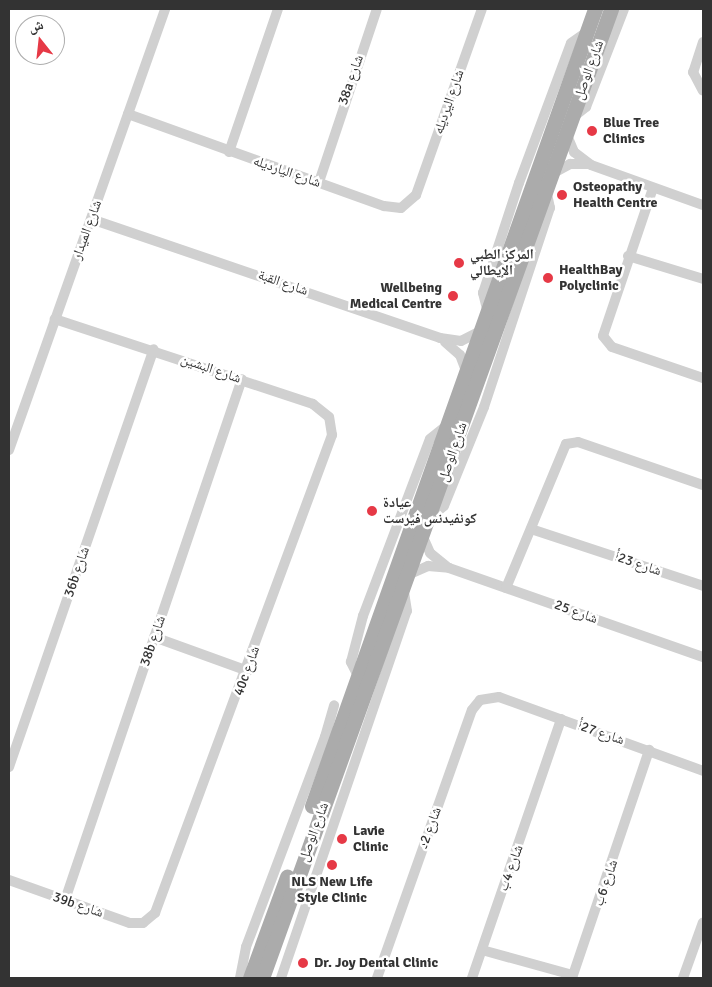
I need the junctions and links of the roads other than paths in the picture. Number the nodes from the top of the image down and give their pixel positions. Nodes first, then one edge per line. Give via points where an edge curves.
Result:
1 (165, 9) edge
2 (278, 9) edge
3 (376, 9) edge
4 (482, 9) edge
5 (611, 9) edge
6 (624, 9) edge
7 (593, 10) edge
8 (703, 42) edge
9 (703, 91) edge
10 (127, 118) junction
11 (569, 125) junction
12 (226, 151) junction
13 (591, 165) junction
14 (552, 174) junction
15 (316, 181) junction
16 (651, 187) junction
17 (416, 195) joint
18 (703, 205) edge
19 (92, 216) junction
20 (630, 248) junction
21 (703, 279) edge
22 (57, 315) junction
23 (481, 331) junction
24 (440, 338) junction
25 (157, 350) junction
26 (466, 372) junction
27 (703, 378) edge
28 (245, 380) junction
29 (329, 417) joint
30 (9, 450) edge
31 (703, 485) edge
32 (532, 526) junction
33 (423, 537) junction
34 (449, 568) junction
35 (410, 574) junction
36 (703, 586) edge
37 (510, 589) junction
38 (404, 592) junction
39 (152, 641) junction
40 (703, 658) edge
41 (246, 674) junction
42 (499, 696) joint
43 (334, 705) dead end
44 (564, 720) junction
45 (339, 730) junction
46 (325, 738) junction
47 (652, 751) junction
48 (9, 767) edge
49 (703, 771) edge
50 (9, 880) edge
51 (61, 899) junction
52 (148, 921) joint
53 (703, 922) edge
54 (483, 947) junction
55 (569, 977) edge
56 (240, 978) edge
57 (250, 978) edge
58 (262, 978) edge
59 (281, 978) edge
60 (377, 978) edge
61 (472, 978) edge
62 (683, 978) edge

1 - 10 street, شارع الميدار
2 - 12 street
3 - 15 street, 38a شارع
4 - 17 street, شارع اليرديله
5 - 11 main road, شارع الوصل
6 - 11 street via 586,107
7 - 23 main road, شارع الوصل
8 - 9 street via 694,79
10 - 12 street, شارع اليارديله
10 - 19 street, شارع الميدار
11 - 13 street via 574,152
11 - 14 main road, شارع الوصل
12 - 15 street, شارع اليارديله
13 - 14 street via 570,164
13 - 16 street
14 - 33 main road, شارع الوصل
15 - 17 street, شارع اليارديله via 389,208 405,206
16 - 18 street
16 - 20 street
19 - 22 street, شارع الميدار
19 - 24 street, شارع القبة
20 - 21 street via 663,265
20 - 27 street via 603,325 604,339 612,347
22 - 25 street, شارع البشين
22 - 30 street, شارع الميدار
23 - 24 street, شارع القبة via 460,341
23 - 26 main road, شارع الوصل
24 - 26 street, شارع القبة via 458,351
25 - 28 street, شارع البشين
25 - 48 street, 36b شارع
26 - 45 main road, شارع الوصل
28 - 29 street, شارع البشين via 313,404
28 - 39 street, 38b شارع
29 - 41 street, 40c شارع via 332,435
31 - 32 street via 578,442 561,448
32 - 36 street, شارع 23أ
32 - 37 street
33 - 34 street, شارع 25 via 433,556
33 - 35 main road, شارع الوصل
34 - 35 street, شارع 25 via 428,566
34 - 37 street, شارع 25
35 - 38 main road, شارع الوصل
37 - 40 street, شارع 25
38 - 58 main road, شارع الوصل
38 - 59 street via 407,611
39 - 41 street
39 - 51 street, 38b شارع
41 - 52 street, 40c شارع via 161,904
42 - 44 street, شارع 27أ
42 - 60 street, شارع 2د via 484,697 472,710
43 - 46 street
44 - 47 street, شارع 27أ
44 - 54 street, شارع 4ب
45 - 46 street
45 - 57 main road, شارع الوصل
46 - 56 street via 246,947
47 - 49 street, شارع 27أ
47 - 55 street, شارع 6ب
50 - 51 street, 39b شارع
51 - 52 street, 39b شارع via 130,923
53 - 62 street
54 - 55 street
54 - 61 street, شارع 4ب

